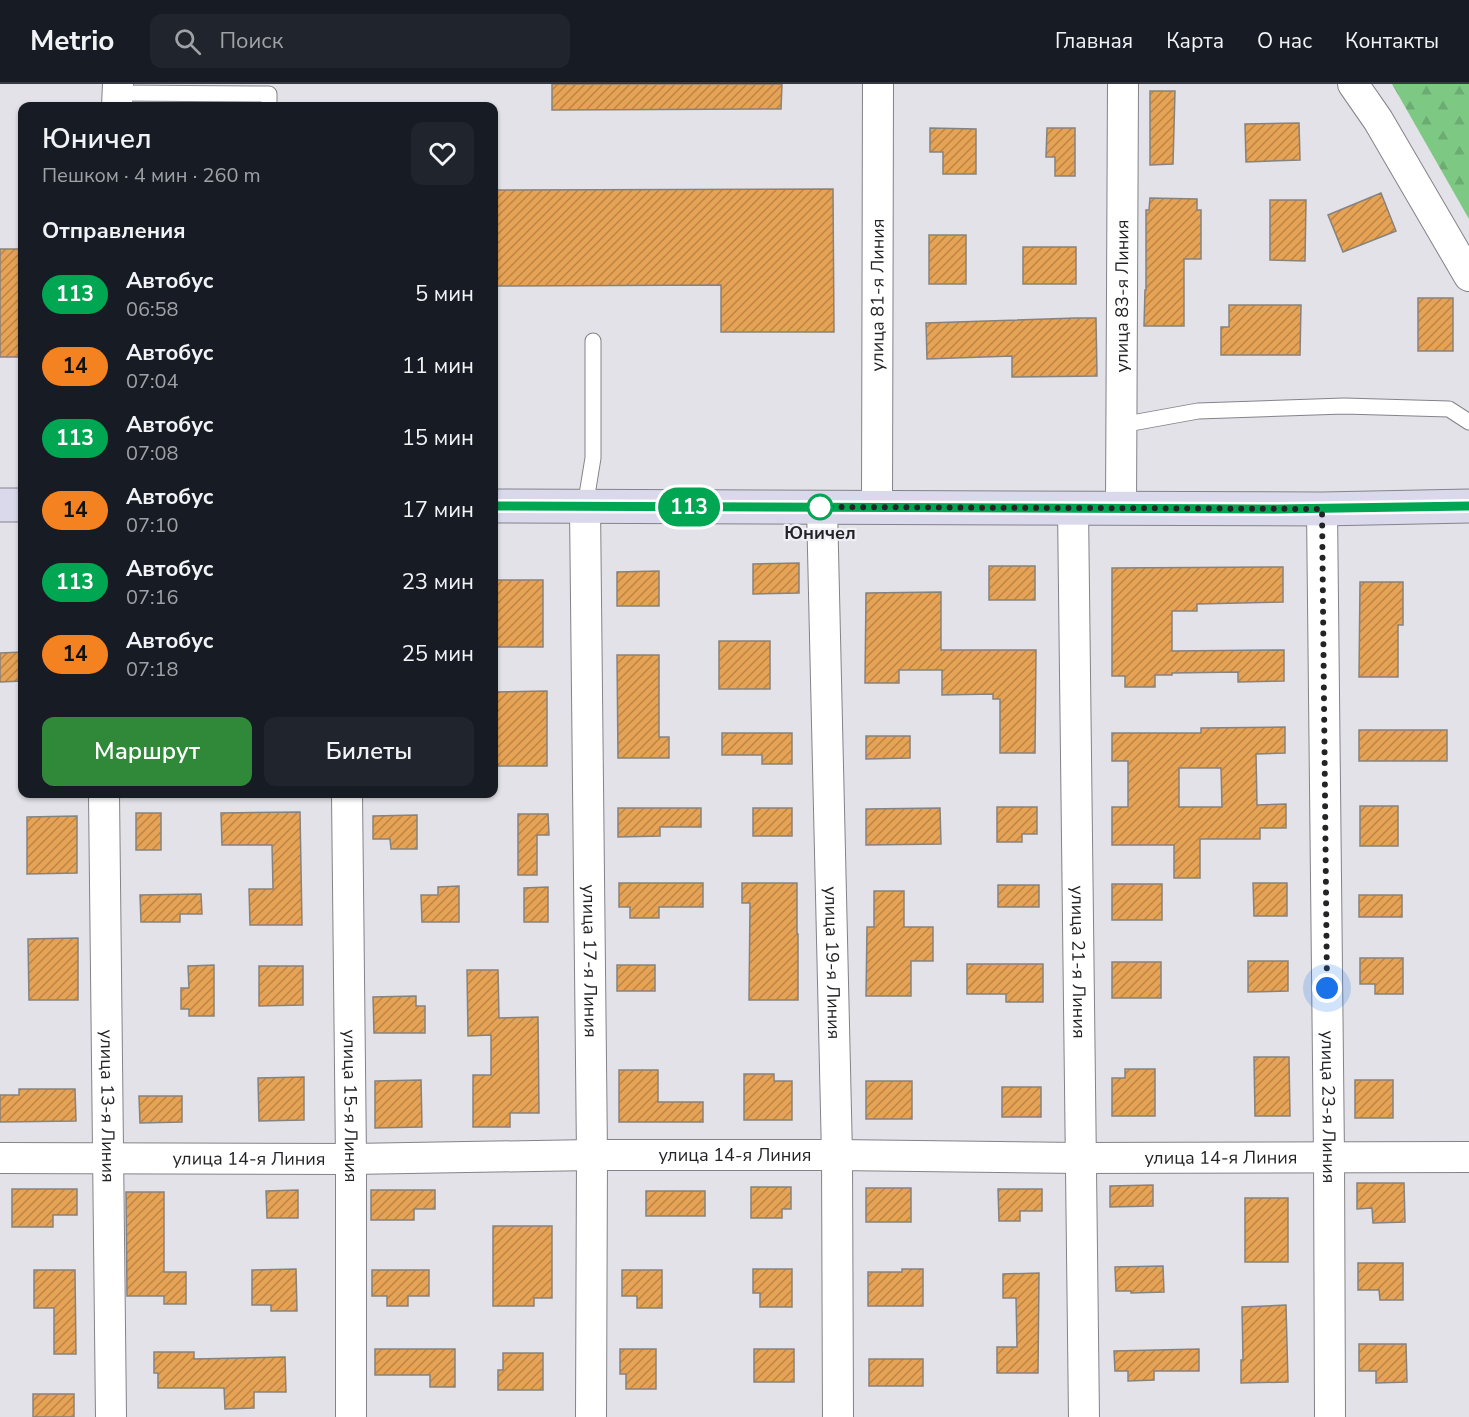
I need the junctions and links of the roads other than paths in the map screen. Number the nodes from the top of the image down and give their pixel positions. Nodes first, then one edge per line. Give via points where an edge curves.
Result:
1 (878, 84) edge
2 (1123, 84) edge
3 (1353, 84) edge
4 (118, 94) edge
5 (268, 102) edge
6 (1469, 276) edge
7 (593, 341) dead end
8 (1469, 422) edge
9 (1121, 425) junction
10 (0, 505) edge
11 (18, 505) edge
12 (498, 506) edge
13 (1469, 506) edge
14 (585, 507) junction
15 (822, 507) junction
16 (877, 507) junction
17 (1073, 508) junction
18 (1121, 508) junction
19 (1322, 509) junction
20 (104, 798) edge
21 (347, 798) edge
22 (592, 1155) junction
23 (837, 1155) junction
24 (1329, 1156) junction
25 (1469, 1157) edge
26 (0, 1158) edge
27 (108, 1158) junction
28 (1080, 1158) junction
29 (351, 1159) junction
30 (111, 1417) edge
31 (351, 1417) edge
32 (591, 1417) edge
33 (838, 1417) edge
34 (1084, 1417) edge
35 (1330, 1417) edge

1 - 16 street, улица 81-я Линия
2 - 9 street, улица 83-я Линия
3 - 6 street
4 - 5 lane via 269,94
7 - 14 lane via 593,458
8 - 9 lane via 1449,409 1344,406 1198,411
9 - 18 street, улица 83-я Линия
10 - 11 main road
12 - 14 main road
13 - 19 main road
14 - 15 main road
14 - 22 street, улица 17-я Линия
15 - 16 main road
15 - 23 street, улица 19-я Линия
16 - 17 main road
17 - 18 main road
17 - 28 street, улица 21-я Линия
18 - 19 main road
19 - 24 street, улица 23-я Линия
20 - 27 street, улица 13-я Линия
21 - 29 street, улица 15-я Линия
22 - 23 street, улица 14-я Линия
22 - 29 street, улица 14-я Линия
22 - 32 street, улица 17-я Линия
23 - 28 street, улица 14-я Линия
23 - 33 street, улица 19-я Линия
24 - 25 street, улица 14-я Линия
24 - 28 street, улица 14-я Линия
24 - 35 street, улица 23-я Линия
26 - 27 street, улица 14-я Линия
27 - 29 street, улица 14-я Линия
27 - 30 street, улица 13-я Линия
28 - 34 street, улица 21-я Линия
29 - 31 street, улица 15-я Линия

